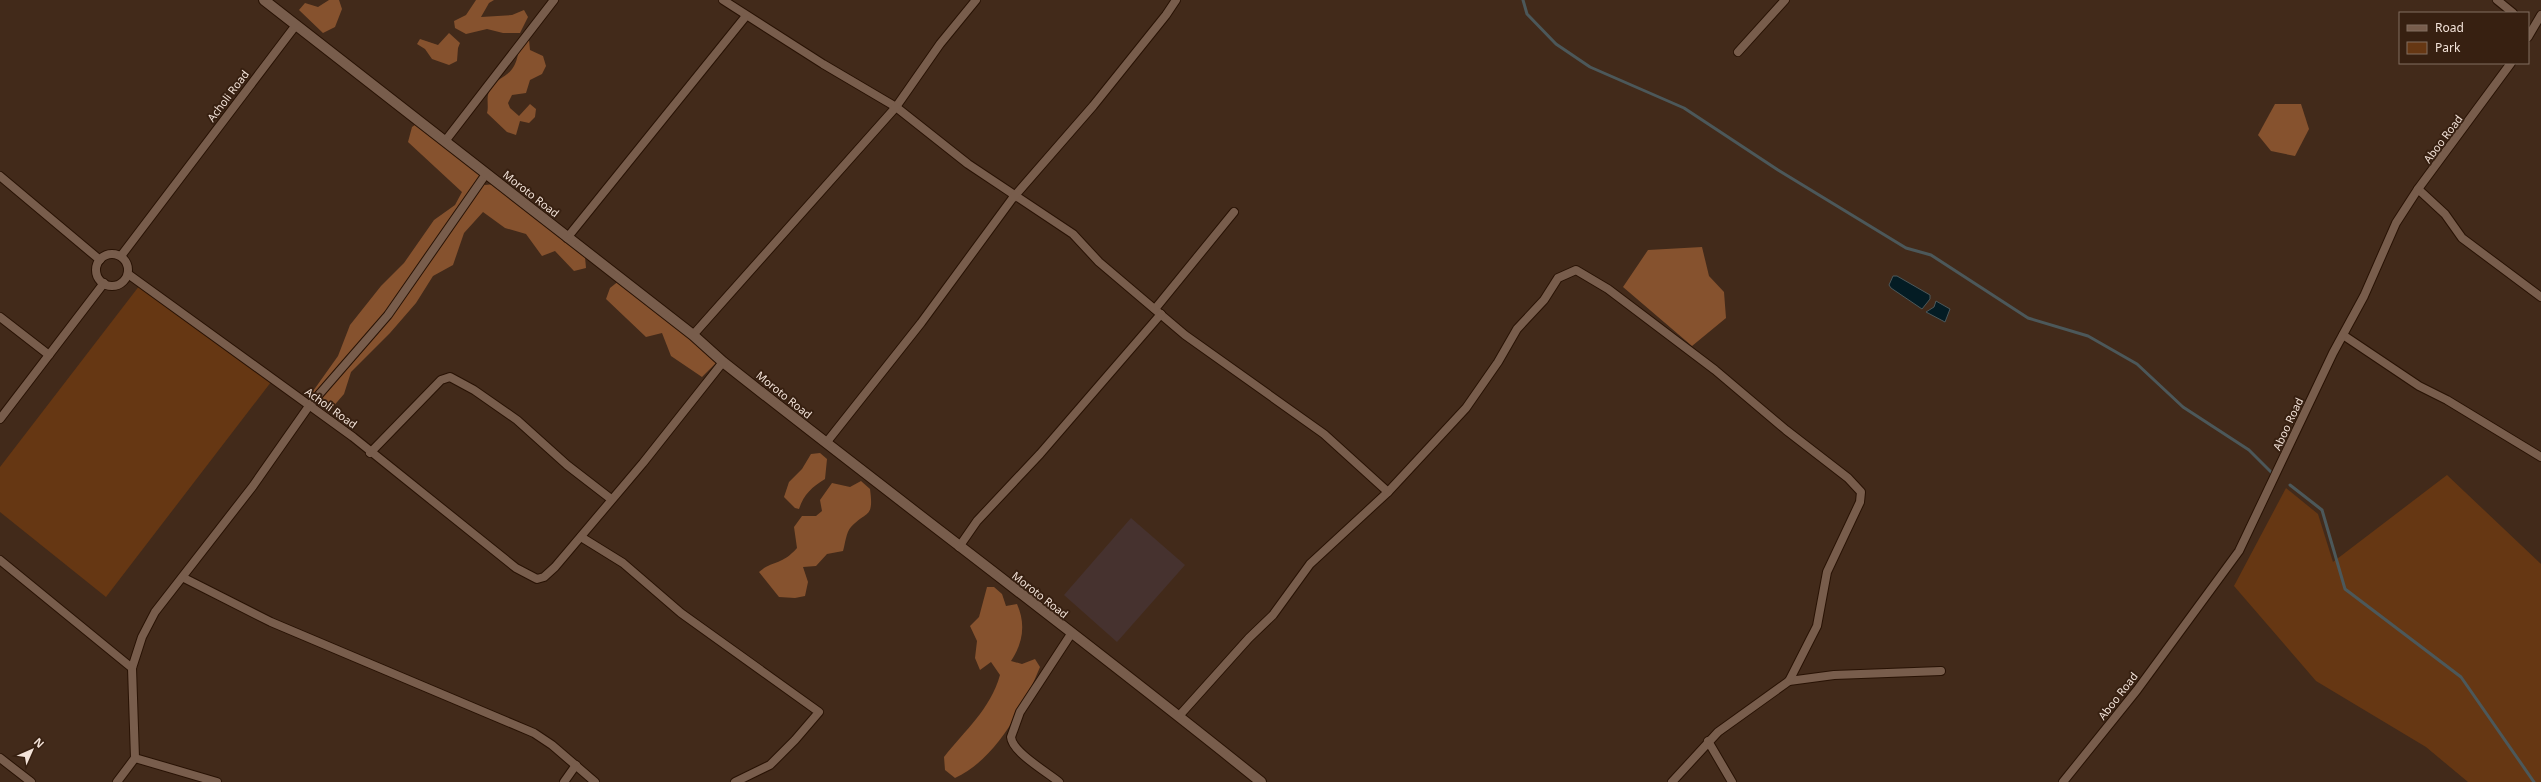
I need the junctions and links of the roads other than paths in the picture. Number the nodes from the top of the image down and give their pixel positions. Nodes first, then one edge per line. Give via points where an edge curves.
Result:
1 (264, 0) edge
2 (554, 0) edge
3 (723, 0) edge
4 (976, 0) edge
5 (1176, 0) edge
6 (1785, 0) edge
7 (2497, 0) edge
8 (2512, 12) edge
9 (2541, 15) edge
10 (746, 16) junction
11 (296, 25) junction
12 (2529, 33) edge
13 (1738, 52) dead end
14 (2510, 64) edge
15 (896, 107) junction
16 (446, 140) junction
17 (486, 174) junction
18 (0, 176) edge
19 (2418, 189) junction
20 (1016, 194) junction
21 (1234, 212) dead end
22 (567, 238) junction
23 (121, 256) junction
24 (100, 260) junction
25 (128, 274) junction
26 (104, 283) junction
27 (2541, 297) edge
28 (1154, 309) junction
29 (1161, 314) junction
30 (0, 317) edge
31 (693, 335) junction
32 (2343, 335) junction
33 (49, 355) junction
34 (723, 362) junction
35 (308, 406) junction
36 (0, 419) edge
37 (826, 443) junction
38 (370, 452) junction
39 (2541, 457) edge
40 (1388, 492) junction
41 (611, 499) junction
42 (581, 537) junction
43 (959, 547) junction
44 (0, 560) edge
45 (184, 578) junction
46 (1071, 634) junction
47 (132, 668) junction
48 (1940, 671) dead end
49 (1789, 681) junction
50 (1179, 716) junction
51 (1708, 741) junction
52 (0, 758) edge
53 (135, 758) junction
54 (576, 765) junction
55 (31, 782) edge
56 (117, 782) edge
57 (217, 782) edge
58 (564, 782) edge
59 (595, 782) edge
60 (735, 782) edge
61 (1059, 782) edge
62 (1260, 782) edge
63 (1672, 782) edge
64 (1732, 782) edge
65 (2063, 782) edge

1 - 11 main road, Moroto Road
2 - 16 street
3 - 10 street
4 - 15 street via 940,44
5 - 20 street via 1093,106
6 - 13 street
7 - 8 street
9 - 12 street
10 - 15 street
10 - 22 street
11 - 16 main road, Moroto Road
11 - 23 street, Acholi Road
14 - 19 street, Aboo Road
15 - 20 street via 968,164
15 - 31 street
16 - 17 main road, Moroto Road
17 - 22 main road, Moroto Road
17 - 35 street via 388,315
18 - 24 street
19 - 27 street via 2445,214 2453,228 2468,243
19 - 32 street, Aboo Road via 2396,223
20 - 28 street via 1073,234 1099,262
20 - 37 street via 921,323
21 - 28 street
22 - 31 main road, Moroto Road
23 - 24 street via 109,254
23 - 25 street via 128,266
24 - 26 street via 96,272
25 - 26 street via 120,284 112,286
25 - 35 street, Acholi Road
26 - 33 street
28 - 29 street
29 - 40 street via 1185,335 1324,434
29 - 43 street via 1040,454 977,521
30 - 33 street
31 - 34 main road, Moroto Road
32 - 39 street via 2418,386 2447,400
32 - 65 street, Aboo Road via 2239,551 2137,690
33 - 36 street
34 - 37 main road, Moroto Road
34 - 41 street, Acholi Road
35 - 38 street, Acholi Road
35 - 45 street via 253,486
37 - 43 main road, Moroto Road
38 - 41 street via 441,380 450,377 474,390 517,420 567,465
38 - 42 street, Acholi Road via 529,576 537,579 544,577
40 - 49 street via 1471,402 1517,329 1544,300 1558,278 1576,270 1586,274 1716,370 1786,430 1848,478 1860,492 1860,502 1828,572 1817,626
40 - 50 street via 1310,564 1273,615
41 - 42 street, Acholi Road
42 - 60 street via 623,563 681,613 819,712 770,765
43 - 46 main road, Moroto Road
44 - 47 street
45 - 47 street via 155,612 142,637
45 - 54 street via 271,622 534,733
46 - 50 main road, Moroto Road
46 - 61 street via 1020,712 1010,737 1022,754
47 - 53 street
48 - 49 street via 1834,675
49 - 51 street
50 - 62 main road, Moroto Road
51 - 63 street
51 - 64 street
52 - 55 street
53 - 56 street
53 - 57 street
54 - 58 street
54 - 59 street

